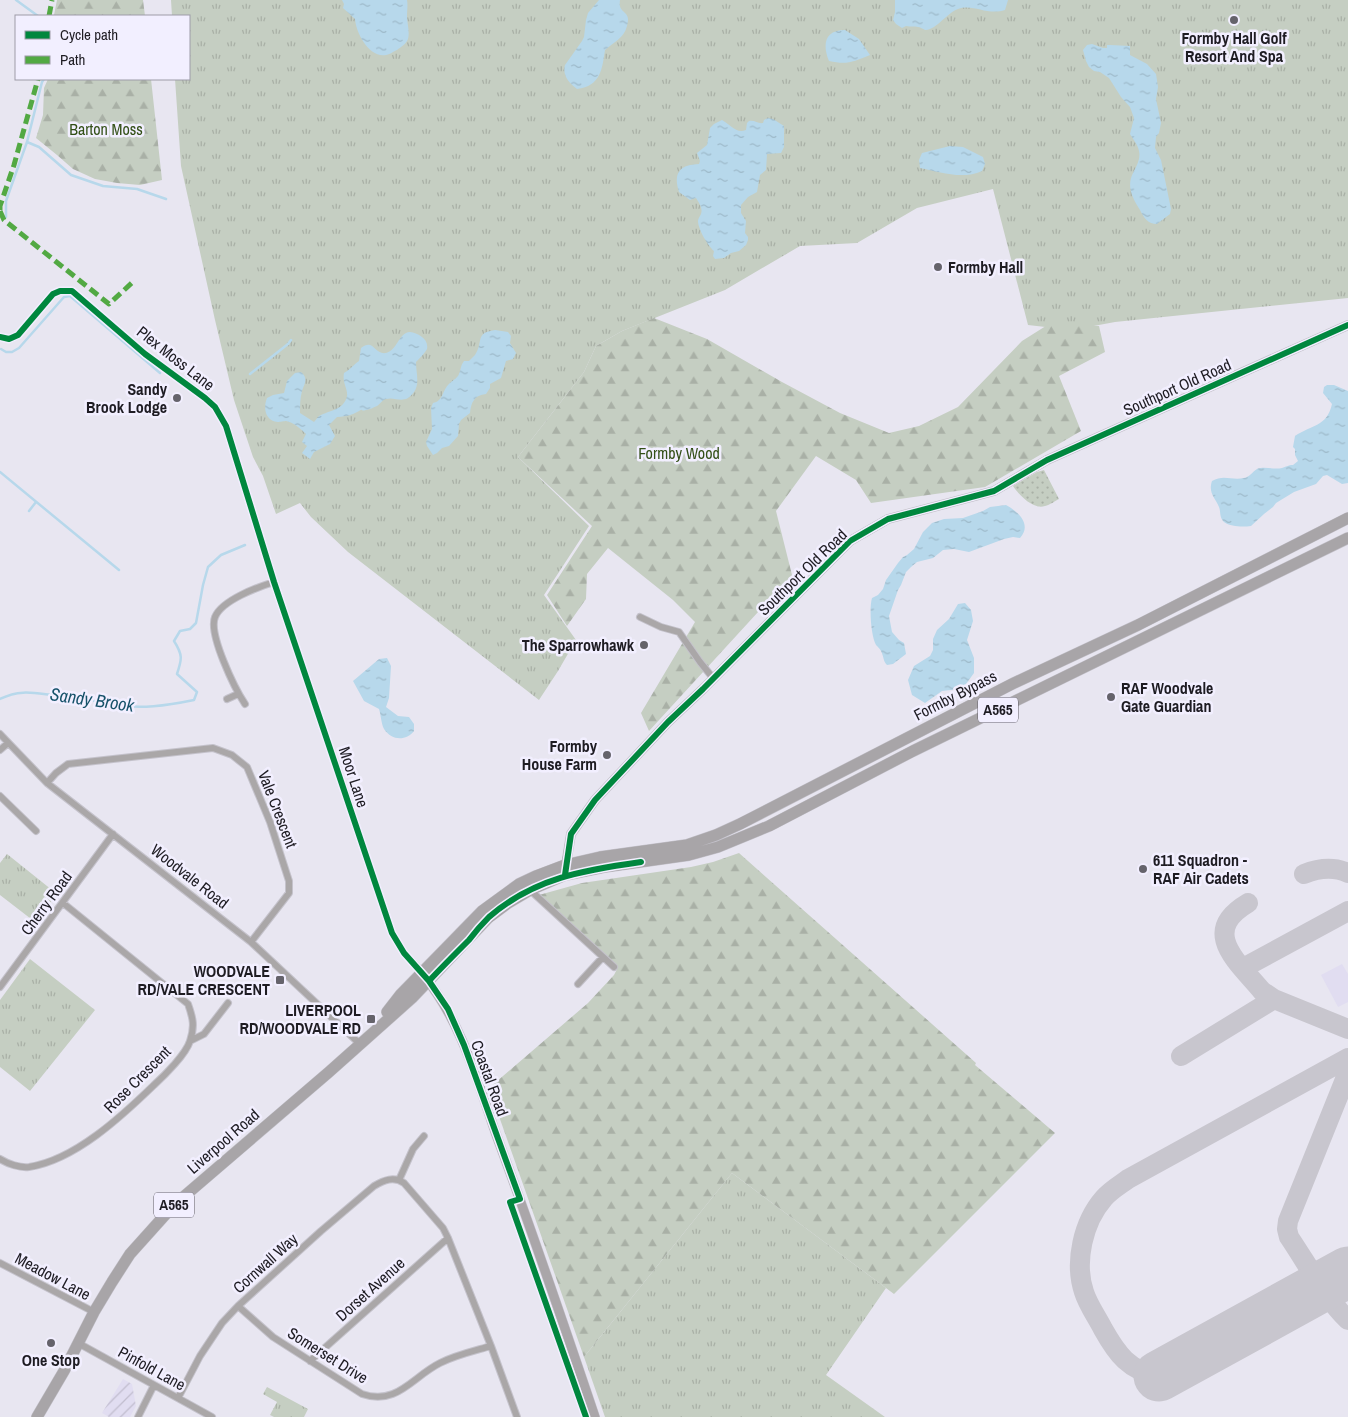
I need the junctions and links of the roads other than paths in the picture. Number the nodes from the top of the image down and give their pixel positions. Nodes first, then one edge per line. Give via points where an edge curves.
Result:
1 (1348, 325) edge
2 (0, 337) edge
3 (1348, 518) edge
4 (1348, 538) edge
5 (274, 582) junction
6 (640, 617) dead end
7 (713, 678) junction
8 (1063, 678) junction
9 (238, 694) junction
10 (227, 699) dead end
11 (983, 699) junction
12 (245, 704) dead end
13 (0, 734) edge
14 (8, 743) junction
15 (0, 750) edge
16 (47, 783) junction
17 (0, 796) edge
18 (36, 831) dead end
19 (113, 834) junction
20 (565, 870) junction
21 (530, 890) junction
22 (63, 903) junction
23 (251, 942) junction
24 (602, 958) junction
25 (614, 968) dead end
26 (425, 977) junction
27 (578, 984) dead end
28 (0, 987) edge
29 (228, 1003) dead end
30 (190, 1041) junction
31 (360, 1044) junction
32 (424, 1136) dead end
33 (0, 1159) edge
34 (399, 1180) junction
35 (448, 1238) junction
36 (0, 1263) edge
37 (238, 1306) junction
38 (94, 1312) junction
39 (78, 1343) junction
40 (492, 1346) junction
41 (310, 1361) junction
42 (154, 1385) junction
43 (178, 1398) junction
44 (36, 1417) edge
45 (138, 1417) edge
46 (212, 1417) edge
47 (517, 1417) edge
48 (595, 1417) edge

1 - 7 street, Southport Old Road via 1047,460 994,491 888,519 850,541
2 - 5 street, Plex Moss Lane via 9,339 18,335 52,294 72,291 145,354 215,407 226,426
3 - 11 highway, Formby Bypass / A565
4 - 8 highway, Formby Bypass / A565
5 - 9 street via 240,595 215,617 217,642
5 - 26 street, Moor Lane via 392,933
6 - 7 street via 679,632
7 - 20 street, Southport Old Road via 595,800 571,834
8 - 11 highway via 1055,672 1014,691
8 - 20 highway, Formby Bypass / A565 via 742,838 689,855
9 - 10 street
9 - 12 street
11 - 20 highway, Formby Bypass / A565 via 716,834 687,845 600,857
13 - 14 street, Woodvale Road
14 - 15 street
14 - 16 street, Woodvale Road
16 - 19 street, Woodvale Road
16 - 23 street, Vale Crescent via 68,764 213,748 232,755 247,767 270,822 289,881 289,893
17 - 18 street
19 - 22 street, Cherry Road
19 - 23 street, Woodvale Road
20 - 21 highway, Liverpool Road / A565
20 - 26 highway, Liverpool Road / A565 via 536,876 519,884 482,911
21 - 24 street
21 - 26 highway, Liverpool Road / A565 via 488,918
22 - 28 street, Cherry Road
22 - 30 street, Rose Crescent via 188,1004 194,1023
23 - 31 street, Woodvale Road
24 - 25 street
24 - 27 street
26 - 31 highway, Liverpool Road / A565 via 401,994
26 - 48 street, Coastal Road via 448,1009 464,1046
29 - 30 street via 204,1034
30 - 33 street, Rose Crescent via 166,1073 124,1114 69,1153 28,1167
31 - 38 highway, Liverpool Road / A565 via 174,1205 130,1254
32 - 34 street via 413,1149
34 - 35 street via 443,1228
34 - 37 street, Cornwall Way via 391,1179 374,1186
35 - 40 street
35 - 41 street, Dorset Avenue
36 - 38 street, Meadow Lane
37 - 41 street, Somerset Drive via 273,1337
37 - 43 street, Cornwall Way via 200,1356
38 - 39 highway, Liverpool Road / A565
39 - 42 street, Pinfold Lane
39 - 44 highway, Liverpool Road / A565
40 - 41 street, Somerset Drive via 441,1363 402,1390 382,1397 362,1394
40 - 47 street
42 - 43 street, Pinfold Lane
42 - 45 street
43 - 46 street, Pinfold Lane

